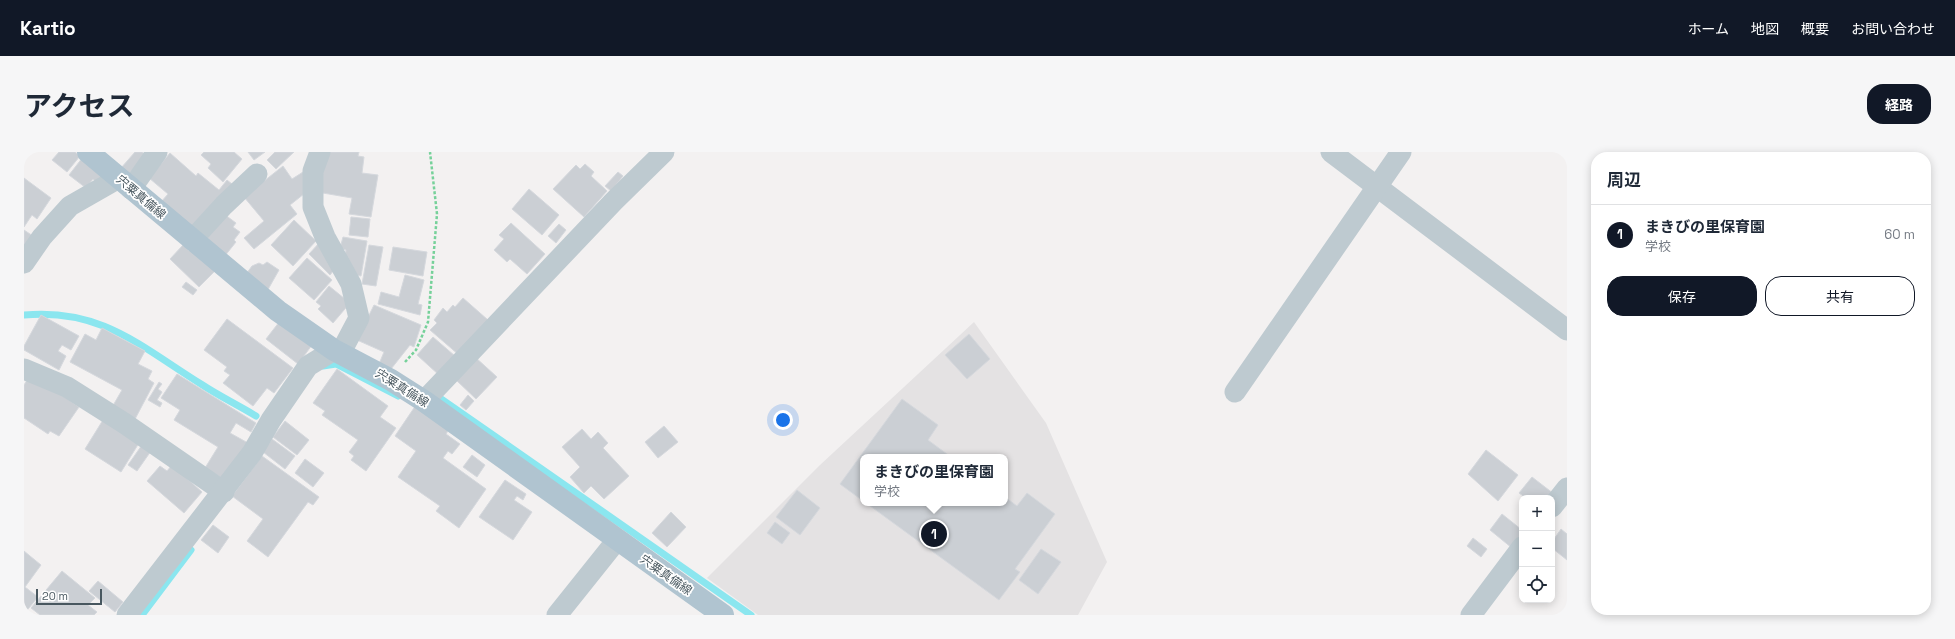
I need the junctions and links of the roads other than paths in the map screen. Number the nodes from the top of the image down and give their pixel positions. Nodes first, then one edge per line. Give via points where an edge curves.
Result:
1 (88, 152) edge
2 (157, 152) edge
3 (320, 152) edge
4 (664, 152) edge
5 (1331, 152) edge
6 (1401, 152) edge
7 (257, 174) dead end
8 (125, 183) junction
9 (1377, 186) junction
10 (192, 240) junction
11 (24, 263) edge
12 (1567, 330) edge
13 (337, 351) junction
14 (24, 369) edge
15 (1235, 392) dead end
16 (424, 401) junction
17 (1567, 488) edge
18 (224, 492) junction
19 (1555, 503) edge
20 (617, 540) junction
21 (1519, 551) edge
22 (127, 615) edge
23 (557, 615) edge
24 (723, 615) edge
25 (1471, 615) edge

1 - 8 main road, 宍粟真備線
2 - 8 street
3 - 13 street via 313,171 313,207 325,237 351,284 359,318
4 - 16 street
5 - 9 street
6 - 9 street
7 - 10 street
8 - 10 main road, 宍粟真備線
8 - 11 street via 70,206 42,237
9 - 12 street
9 - 15 street
10 - 13 main road, 宍粟真備線 via 278,311
13 - 16 main road, 宍粟真備線
13 - 18 street via 308,366
14 - 18 street via 67,387
16 - 20 main road, 宍粟真備線
17 - 19 street
18 - 22 street
20 - 23 street
20 - 24 main road, 宍粟真備線
21 - 25 street

